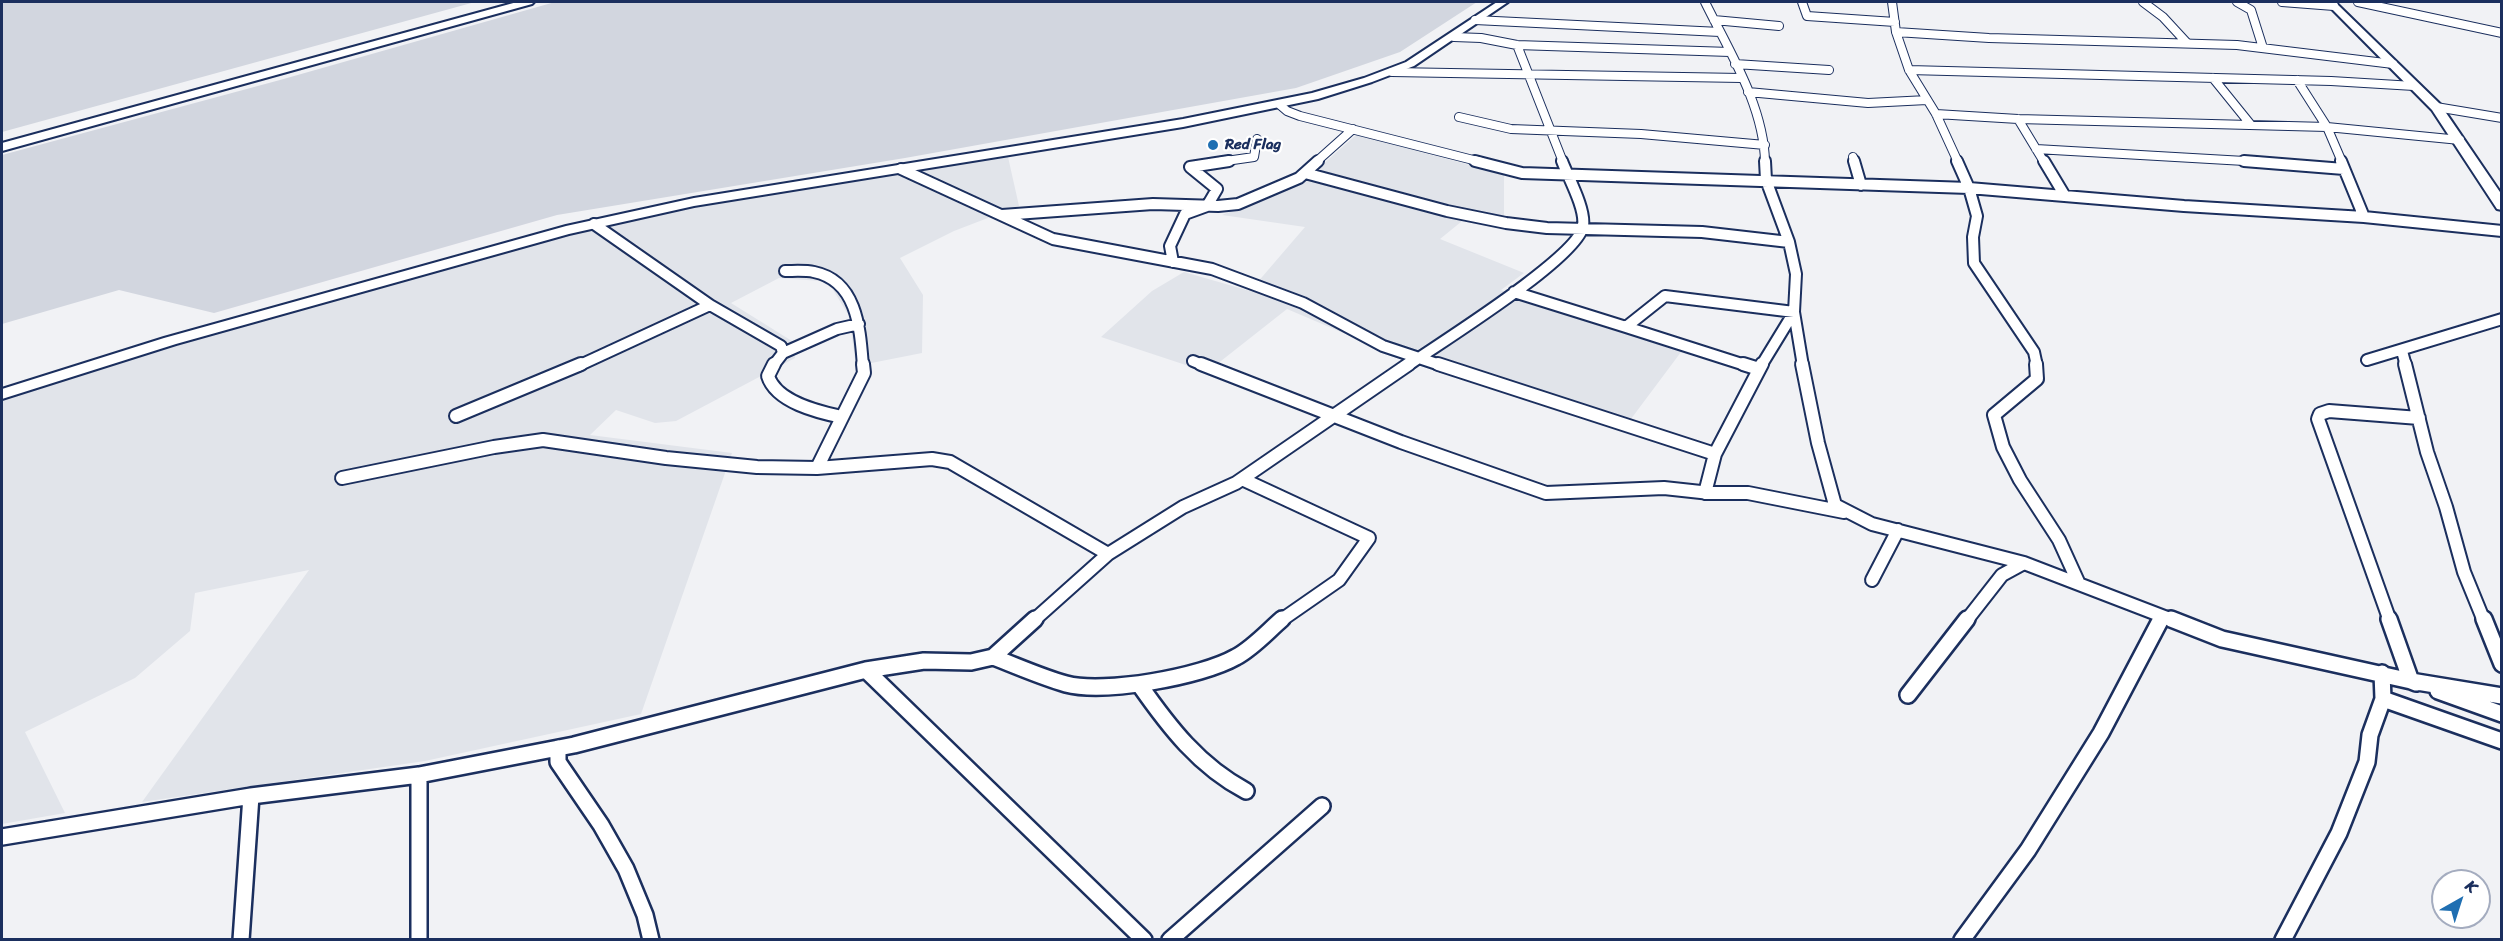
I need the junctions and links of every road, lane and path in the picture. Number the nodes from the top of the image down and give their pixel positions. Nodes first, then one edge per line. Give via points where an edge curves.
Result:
1 (490, 2) edge
2 (528, 2) edge
3 (1503, 2) edge
4 (1705, 2) edge
5 (1802, 2) edge
6 (1892, 2) edge
7 (2143, 2) edge
8 (2237, 2) edge
9 (2282, 2) edge
10 (2358, 2) edge
11 (2332, 4) edge
12 (1474, 20) junction
13 (1895, 22) junction
14 (1717, 26) junction
15 (1779, 26) dead end
16 (1896, 32) junction
17 (2502, 33) edge
18 (1454, 37) junction
19 (2187, 43) junction
20 (1517, 45) junction
21 (2264, 48) junction
22 (1730, 52) junction
23 (1735, 64) junction
24 (2393, 64) junction
25 (1828, 70) dead end
26 (1909, 70) junction
27 (1392, 72) junction
28 (1527, 74) junction
29 (1741, 78) junction
30 (2213, 78) junction
31 (2297, 80) junction
32 (2414, 86) junction
33 (1748, 93) junction
34 (1927, 100) junction
35 (1280, 105) junction
36 (2436, 107) junction
37 (1936, 114) junction
38 (1458, 117) dead end
39 (2502, 118) edge
40 (2018, 119) junction
41 (2251, 125) junction
42 (2327, 127) junction
43 (1353, 129) junction
44 (1550, 131) junction
45 (2, 137) edge
46 (1257, 139) dead end
47 (2460, 140) junction
48 (1765, 145) junction
49 (2, 147) edge
50 (2036, 149) junction
51 (1853, 157) dead end
52 (902, 169) junction
53 (2344, 169) junction
54 (1305, 173) junction
55 (1566, 173) junction
56 (1766, 180) junction
57 (1861, 185) junction
58 (1969, 188) junction
59 (2065, 196) junction
60 (1208, 206) junction
61 (2502, 206) edge
62 (1000, 215) junction
63 (2364, 217) junction
64 (594, 224) junction
65 (1582, 230) junction
66 (2502, 231) edge
67 (1789, 242) junction
68 (1173, 262) junction
69 (785, 271) dead end
70 (1514, 292) junction
71 (710, 305) junction
72 (1794, 312) junction
73 (2502, 319) edge
74 (859, 324) junction
75 (1626, 327) junction
76 (2402, 351) junction
77 (783, 353) junction
78 (1418, 358) junction
79 (2367, 360) dead end
80 (1193, 361) dead end
81 (1759, 369) junction
82 (2, 394) edge
83 (456, 416) dead end
84 (842, 417) junction
85 (1334, 417) junction
86 (2419, 418) junction
87 (1715, 454) junction
88 (817, 468) junction
89 (342, 478) dead end
90 (1242, 478) junction
91 (1705, 493) junction
92 (1848, 513) junction
93 (1898, 530) junction
94 (1108, 554) junction
95 (2024, 563) junction
96 (1872, 580) dead end
97 (2079, 584) junction
98 (2162, 617) junction
99 (993, 657) junction
100 (2502, 664) edge
101 (866, 670) junction
102 (2382, 673) junction
103 (2411, 681) junction
104 (1139, 684) junction
105 (1908, 695) dead end
106 (2502, 696) edge
107 (2383, 699) junction
108 (2502, 714) edge
109 (2502, 741) edge
110 (558, 748) junction
111 (419, 775) junction
112 (1246, 791) dead end
113 (251, 796) junction
114 (1322, 806) dead end
115 (2, 837) edge
116 (241, 939) edge
117 (419, 939) edge
118 (651, 939) edge
119 (1144, 939) edge
120 (1170, 939) edge
121 (1962, 939) edge
122 (2283, 939) edge

1 - 45 main road
2 - 49 main road
3 - 12 street
4 - 14 street
5 - 13 street via 1807,16
6 - 13 street
7 - 19 street
8 - 21 street via 2251,10
9 - 11 street
10 - 17 street
11 - 24 street
12 - 14 street
12 - 18 street
13 - 16 street
14 - 15 street
14 - 22 street
16 - 19 street
16 - 26 street
18 - 20 street
18 - 27 street
19 - 21 street
20 - 22 street
20 - 28 street
21 - 24 street
22 - 23 street
23 - 25 street
23 - 29 street
24 - 32 street
26 - 30 street
26 - 34 street
27 - 28 street
27 - 35 street
28 - 29 street
28 - 44 street
29 - 33 street
30 - 31 street
30 - 41 street
31 - 32 street
31 - 42 street
32 - 36 street
33 - 34 street via 1868,103
33 - 48 street
34 - 37 street
35 - 43 street via 1300,116
35 - 52 street
36 - 39 street
36 - 47 street
37 - 40 street
37 - 58 street
38 - 44 street via 1511,129
40 - 41 street
40 - 50 street
41 - 42 street
42 - 47 street
42 - 53 street
43 - 54 street
43 - 55 street via 1508,170
44 - 48 street
44 - 55 street
46 - 60 street via 1254,157 1190,167 1217,189
47 - 61 street
48 - 56 street
50 - 53 street
50 - 59 street
51 - 57 street
52 - 62 street
52 - 64 street via 694,202
53 - 63 street
54 - 60 street via 1238,204
54 - 65 street via 1447,211 1506,223
55 - 56 street
55 - 65 street via 1584,215
56 - 57 street
56 - 67 street
57 - 58 street
58 - 59 street
58 - 97 street via 1977,216 1974,262 2034,352 2038,372 2037,379 2025,391 1994,416 2003,447 2059,540
59 - 63 street
60 - 62 street via 1153,204
60 - 68 street via 1185,214 1170,246
62 - 68 street via 1053,240
63 - 66 street
64 - 71 street
64 - 82 street via 170,341
65 - 67 street via 1702,232
65 - 70 street via 1543,271
67 - 72 street via 1796,274
68 - 78 street via 1212,269 1303,303 1383,346
69 - 74 street via 814,272 834,280 850,299
70 - 75 street
70 - 78 street
71 - 77 street via 781,346
71 - 83 street via 615,350
72 - 75 street via 1665,296
72 - 81 street
72 - 92 street via 1818,443 1835,505
73 - 76 street
74 - 77 street via 837,329
74 - 84 street via 864,373
75 - 81 street
76 - 79 street
76 - 86 street
77 - 84 street via 769,371 771,386 820,413
78 - 85 street
78 - 87 street
80 - 85 street
81 - 87 street
84 - 88 street
85 - 90 street
85 - 91 street via 1546,493 1664,488
86 - 100 street via 2464,572
86 - 103 street via 2330,411 2320,414 2318,419
87 - 91 street
88 - 89 street via 666,458 543,440
88 - 94 street via 932,459 950,462
90 - 94 street via 1167,516
90 - 104 street via 1369,538 1339,580 1292,611 1237,657 1210,668
91 - 92 street via 1748,493
92 - 93 street
93 - 95 street
93 - 96 street
94 - 99 street
95 - 97 street
95 - 105 street via 2002,575
97 - 98 street
98 - 102 street via 2222,639
98 - 121 street via 2095,742 2028,850
99 - 101 street via 971,662 924,661
99 - 104 street via 1067,684 1092,688
101 - 110 street
101 - 119 street
102 - 103 street
102 - 107 street
103 - 106 street
103 - 108 street
104 - 112 street via 1187,747 1223,780
107 - 109 street
107 - 122 street via 2370,735 2367,762 2339,833
110 - 111 street
110 - 118 street via 558,762 614,844 629,874
111 - 113 street
111 - 117 street
113 - 115 street
113 - 116 street
114 - 120 street

